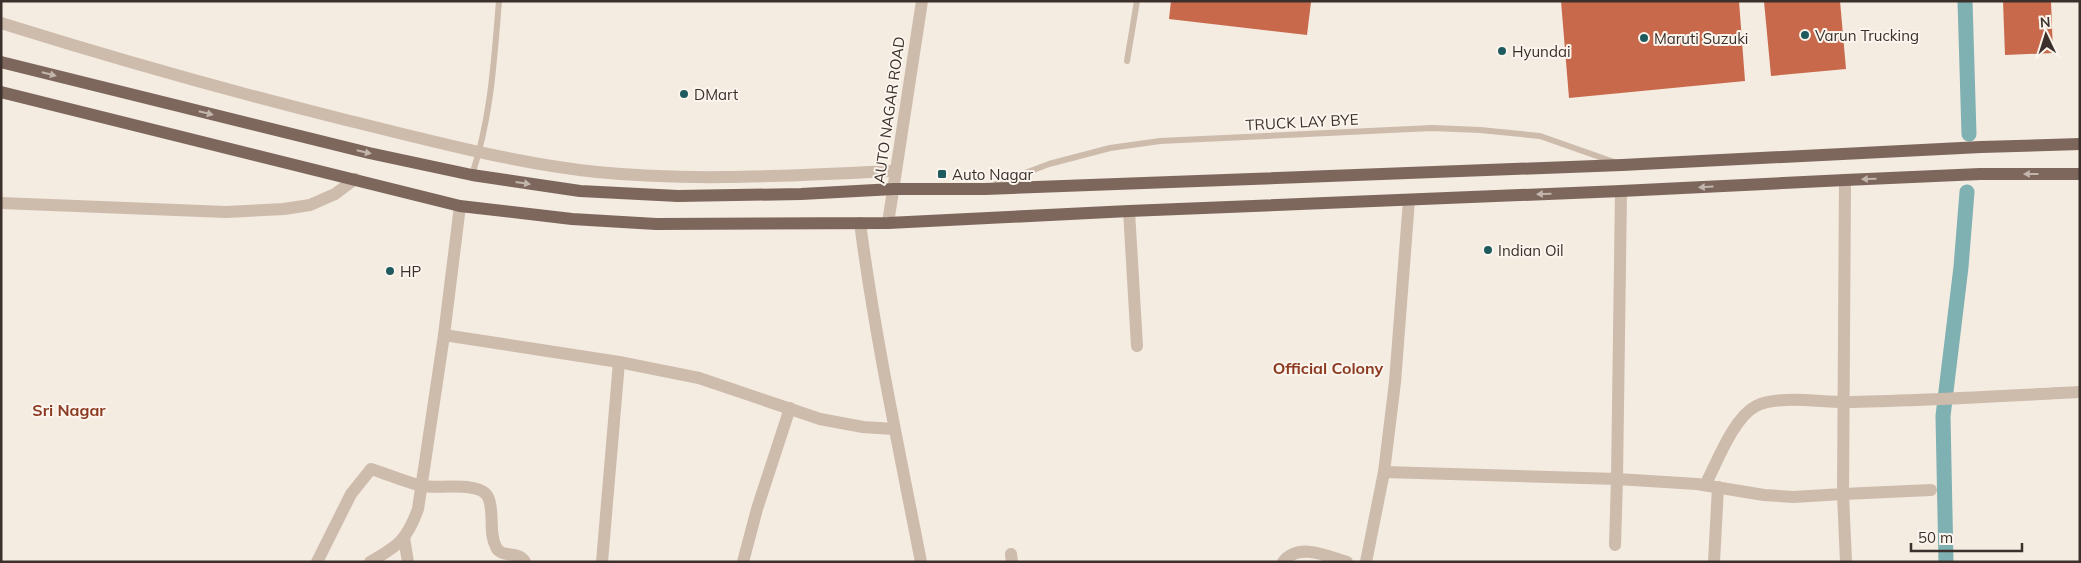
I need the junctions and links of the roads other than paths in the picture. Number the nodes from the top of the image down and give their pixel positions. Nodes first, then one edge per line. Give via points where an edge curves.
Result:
1 (499, 1) edge
2 (922, 1) edge
3 (1137, 1) edge
4 (1, 23) edge
5 (1127, 61) dead end
6 (1, 62) edge
7 (1, 92) edge
8 (2080, 144) edge
9 (480, 152) junction
10 (1622, 165) junction
11 (895, 171) junction
12 (2080, 174) edge
13 (472, 175) junction
14 (355, 179) junction
15 (1845, 180) junction
16 (894, 189) junction
17 (985, 189) junction
18 (1621, 191) junction
19 (1409, 200) junction
20 (1, 203) edge
21 (460, 206) junction
22 (1128, 210) junction
23 (860, 223) junction
24 (888, 223) junction
25 (444, 335) junction
26 (1137, 346) dead end
27 (619, 362) junction
28 (2080, 392) edge
29 (1844, 402) junction
30 (790, 408) junction
31 (894, 429) junction
32 (1384, 472) junction
33 (1616, 479) junction
34 (1705, 485) junction
35 (422, 486) junction
36 (1718, 488) junction
37 (1931, 490) dead end
38 (1843, 494) junction
39 (404, 538) junction
40 (1615, 545) dead end
41 (317, 562) edge
42 (370, 562) edge
43 (408, 562) edge
44 (525, 562) edge
45 (602, 562) edge
46 (743, 562) edge
47 (921, 562) edge
48 (1283, 562) edge
49 (1347, 562) edge
50 (1366, 562) edge
51 (1714, 562) edge
52 (1846, 562) edge

1 - 9 lane via 491,99
2 - 11 street, AUTO NAGAR ROAD
3 - 5 lane
4 - 9 street via 247,95
6 -> 13 main road via 368,153
7 - 14 main road
8 - 10 main road
9 - 11 street via 540,165 657,177
9 - 13 lane
10 - 17 main road
10 - 17 lane, TRUCK LAY BYE via 1540,136 1432,128 1160,142 1110,148 1049,164
11 - 16 street, AUTO NAGAR ROAD
12 -> 15 main road via 1980,174
13 -> 16 main road via 580,191 678,196
14 - 20 street via 335,194 310,205 284,209 226,212
14 - 21 main road
15 -> 18 main road
15 - 29 street
16 - 17 main road
16 - 24 street, AUTO NAGAR ROAD
18 -> 19 main road
18 - 33 street
19 - 22 main road
19 - 32 street via 1395,382
21 - 23 main road via 572,219 656,224
21 - 25 street
22 - 24 main road
22 - 26 street
23 - 24 main road
23 - 31 street
25 - 27 street
25 - 35 street
27 - 30 street via 699,378
27 - 45 street
28 - 29 street
29 - 34 street via 1782,401 1756,406 1739,422
29 - 38 street
30 - 31 street via 841,424
30 - 46 street
31 - 47 street
32 - 33 street
32 - 50 street
33 - 34 street
33 - 40 street
34 - 36 street
35 - 39 street via 418,509
35 - 41 street via 371,468 351,494
35 - 44 street via 484,491 490,505 495,545 504,554 519,556
36 - 38 street via 1793,497
36 - 51 street
37 - 38 street
38 - 52 street
39 - 42 street
39 - 43 street
48 - 49 street via 1302,550

